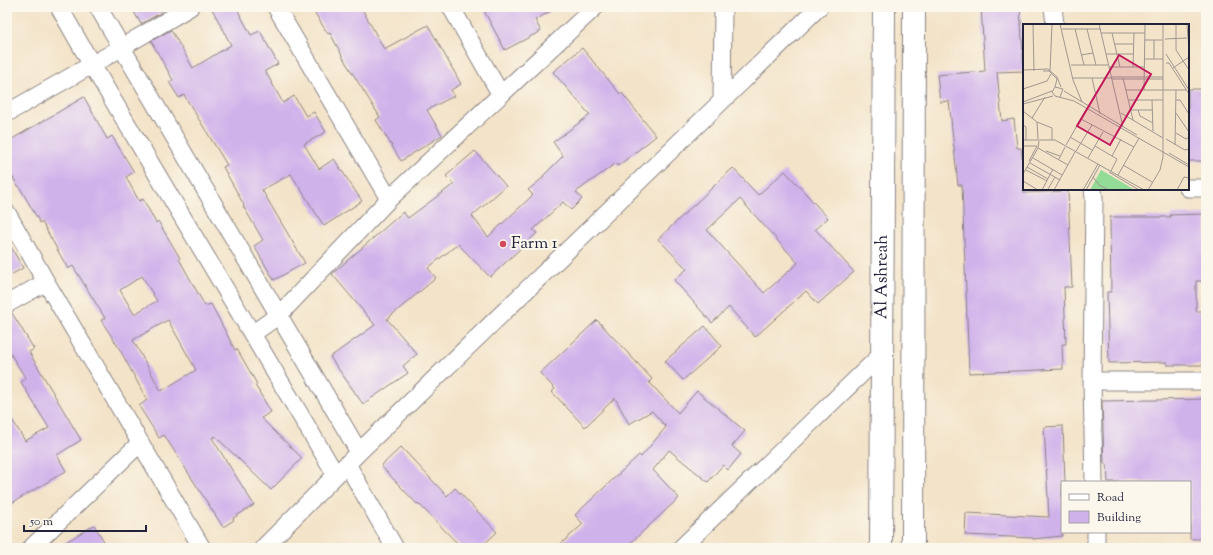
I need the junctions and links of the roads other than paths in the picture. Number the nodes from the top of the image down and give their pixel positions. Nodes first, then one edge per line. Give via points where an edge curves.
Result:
1 (59, 7) edge
2 (98, 7) edge
3 (190, 7) edge
4 (276, 7) edge
5 (451, 7) edge
6 (595, 7) edge
7 (723, 7) edge
8 (819, 7) edge
9 (884, 7) edge
10 (914, 7) edge
11 (1054, 7) edge
12 (1055, 24) edge
13 (122, 47) junction
14 (92, 65) junction
15 (501, 95) junction
16 (722, 101) junction
17 (7, 113) edge
18 (1189, 188) edge
19 (1206, 188) edge
20 (1093, 190) edge
21 (390, 199) junction
22 (7, 213) edge
23 (46, 282) junction
24 (7, 304) edge
25 (279, 315) junction
26 (252, 334) junction
27 (882, 354) junction
28 (1092, 381) junction
29 (1206, 381) edge
30 (140, 443) junction
31 (347, 464) junction
32 (1094, 481) edge
33 (1096, 533) edge
34 (31, 548) edge
35 (202, 548) edge
36 (263, 548) edge
37 (395, 548) edge
38 (681, 548) edge
39 (881, 548) edge
40 (913, 548) edge
41 (1096, 548) edge

1 - 14 street
2 - 13 street
3 - 13 street
4 - 21 street
5 - 15 street
6 - 15 street
7 - 16 street
8 - 16 street
9 - 27 street, Al Ashreah
10 - 40 street
11 - 12 street
13 - 14 street
13 - 25 street
14 - 17 street
14 - 26 street
15 - 21 street
16 - 31 street
18 - 19 street
20 - 28 street
21 - 25 street
22 - 23 street
23 - 24 street
23 - 30 street
25 - 26 street
25 - 31 street
26 - 31 street
27 - 38 street
27 - 39 street, Al Ashreah
28 - 29 street
28 - 32 street
30 - 34 street
30 - 35 street
31 - 36 street
31 - 37 street
33 - 41 street

